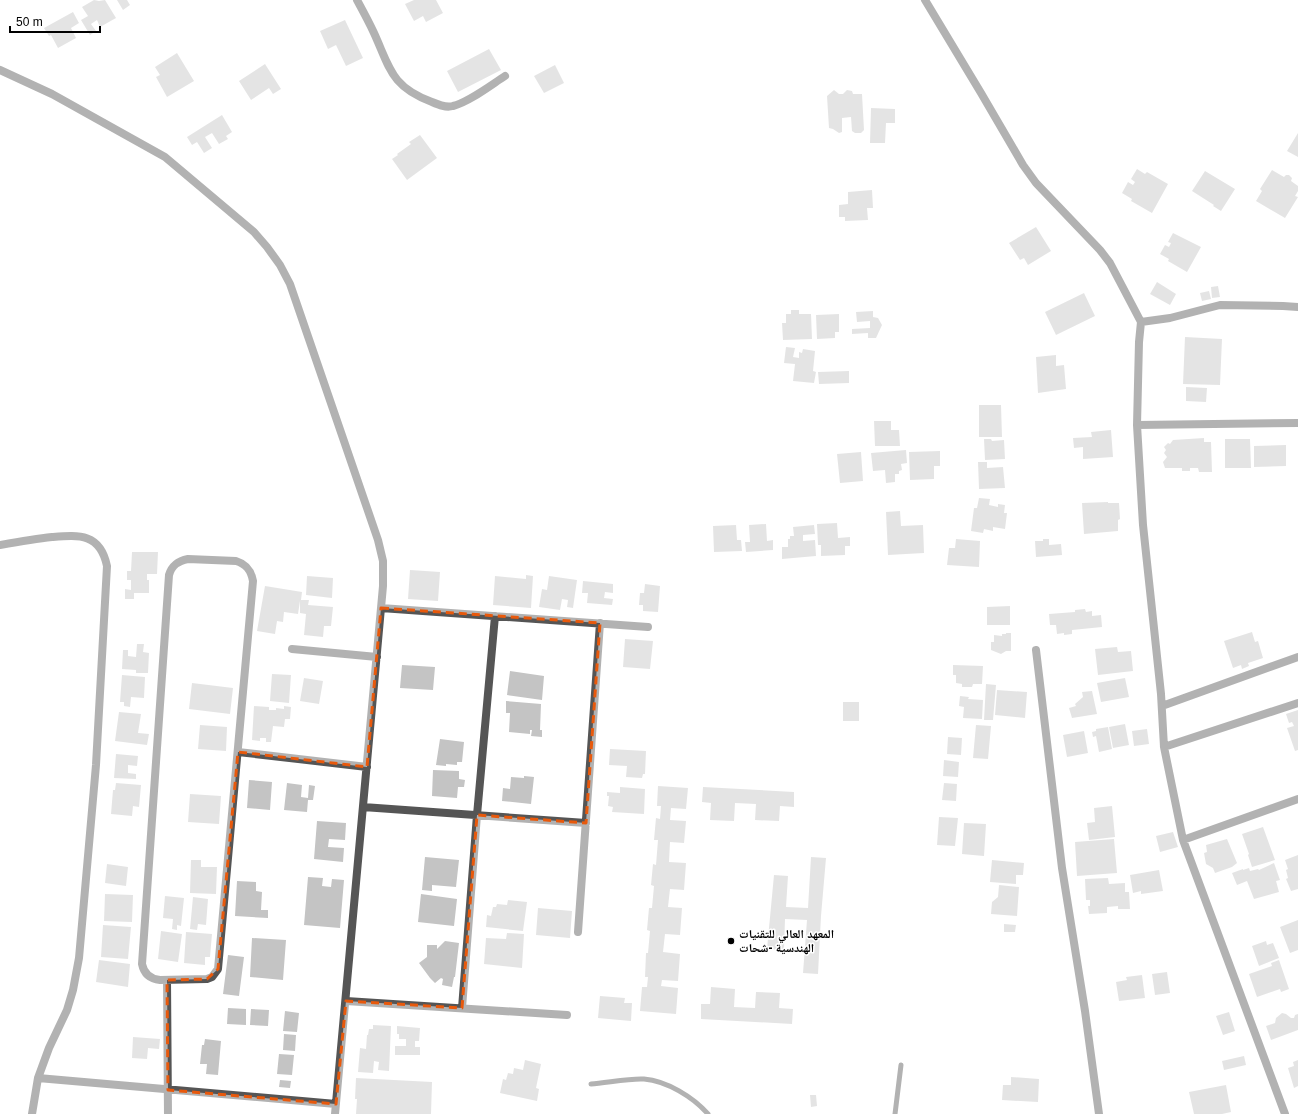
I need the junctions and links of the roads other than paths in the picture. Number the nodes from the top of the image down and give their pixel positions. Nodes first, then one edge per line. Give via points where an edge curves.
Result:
1 (357, 0) edge
2 (925, 0) edge
3 (0, 70) edge
4 (506, 76) dead end
5 (1298, 307) edge
6 (1141, 322) junction
7 (1298, 423) edge
8 (1137, 425) junction
9 (0, 545) edge
10 (381, 608) junction
11 (495, 616) junction
12 (600, 624) junction
13 (648, 627) dead end
14 (292, 649) dead end
15 (1036, 650) dead end
16 (377, 657) junction
17 (1298, 657) edge
18 (1298, 703) edge
19 (1162, 706) junction
20 (1164, 747) junction
21 (238, 752) junction
22 (367, 767) junction
23 (1298, 798) edge
24 (363, 807) junction
25 (477, 815) junction
26 (586, 823) junction
27 (1183, 840) junction
28 (578, 932) dead end
29 (167, 980) junction
30 (346, 1001) junction
31 (462, 1008) junction
32 (567, 1015) dead end
33 (900, 1065) dead end
34 (38, 1078) junction
35 (591, 1084) dead end
36 (168, 1090) junction
37 (336, 1104) junction
38 (32, 1114) edge
39 (168, 1114) edge
40 (335, 1114) edge
41 (708, 1114) edge
42 (895, 1114) edge
43 (1099, 1114) edge
44 (1285, 1114) edge

1 - 4 street via 395,78 401,85 422,98 443,107 451,107
2 - 6 street via 1023,165 1036,183 1110,263
3 - 10 street via 52,94 164,157 254,232 268,247 290,284 378,540 384,574
5 - 6 street via 1220,305 1170,318
6 - 8 street
7 - 8 street
8 - 19 street via 1143,525
9 - 34 street via 81,536 98,546 107,566 96,764 80,958 67,1010
10 - 11 street
10 - 16 street
11 - 12 street
11 - 25 street
12 - 13 street
12 - 26 street
14 - 16 street
15 - 43 street via 1062,868
16 - 22 street
17 - 19 street
18 - 20 street
19 - 20 street
20 - 27 street
21 - 22 street
21 - 29 street via 218,968 216,973 207,979
21 - 29 street via 252,575 246,566 236,561 183,560 174,565 168,580 142,964 151,978
22 - 24 street
23 - 27 street
24 - 25 street
24 - 30 street
25 - 26 street
25 - 31 street
26 - 28 street
27 - 44 street
29 - 36 street
30 - 31 street
30 - 37 street
31 - 32 street
33 - 42 lane
34 - 36 street
34 - 38 street
35 - 41 lane via 643,1079 658,1082 698,1104
36 - 37 street
36 - 39 street
37 - 40 street

